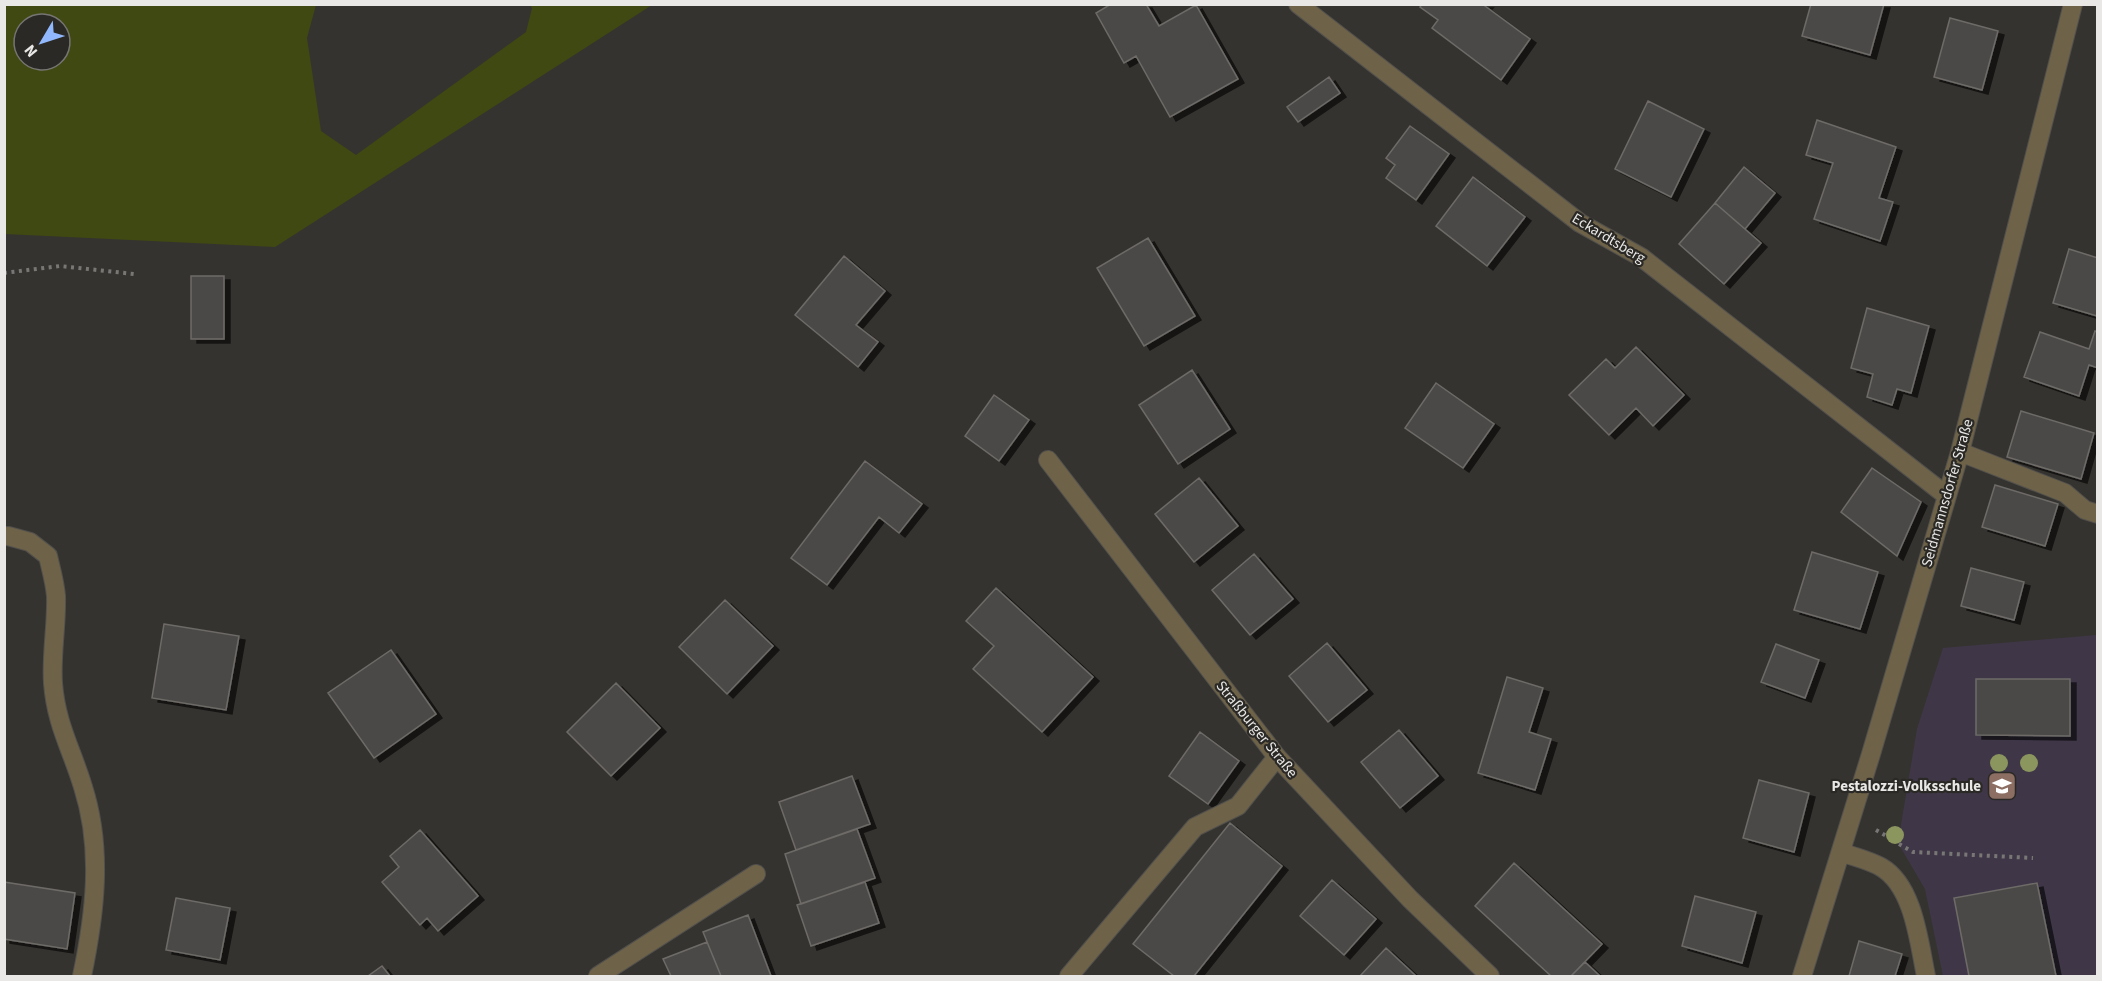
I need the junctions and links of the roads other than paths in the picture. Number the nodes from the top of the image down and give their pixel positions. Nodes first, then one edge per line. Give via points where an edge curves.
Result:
1 (1298, 4) edge
2 (2073, 4) edge
3 (1960, 452) junction
4 (1048, 460) dead end
5 (1947, 496) junction
6 (2097, 514) edge
7 (8, 536) dead end
8 (1277, 757) junction
9 (1841, 852) junction
10 (756, 874) dead end
11 (82, 976) edge
12 (598, 976) edge
13 (1069, 976) edge
14 (1490, 976) edge
15 (1802, 976) edge
16 (1926, 976) edge

1 - 5 street, Eckardtsberg via 1580,223 1641,256
2 - 3 street, Seidmannsdorfer Straße
3 - 5 street, Seidmannsdorfer Straße
3 - 6 street via 2065,493 2085,510
4 - 8 street, Straßburger Straße
5 - 9 street, Seidmannsdorfer Straße
7 - 11 street via 30,542 48,556 56,594 53,682 62,735 90,814 96,877
8 - 13 street via 1238,806 1195,828
8 - 14 street, Straßburger Straße via 1410,899
9 - 15 street, Seidmannsdorfer Straße
9 - 16 street via 1881,867 1896,880 1915,918
10 - 12 street

